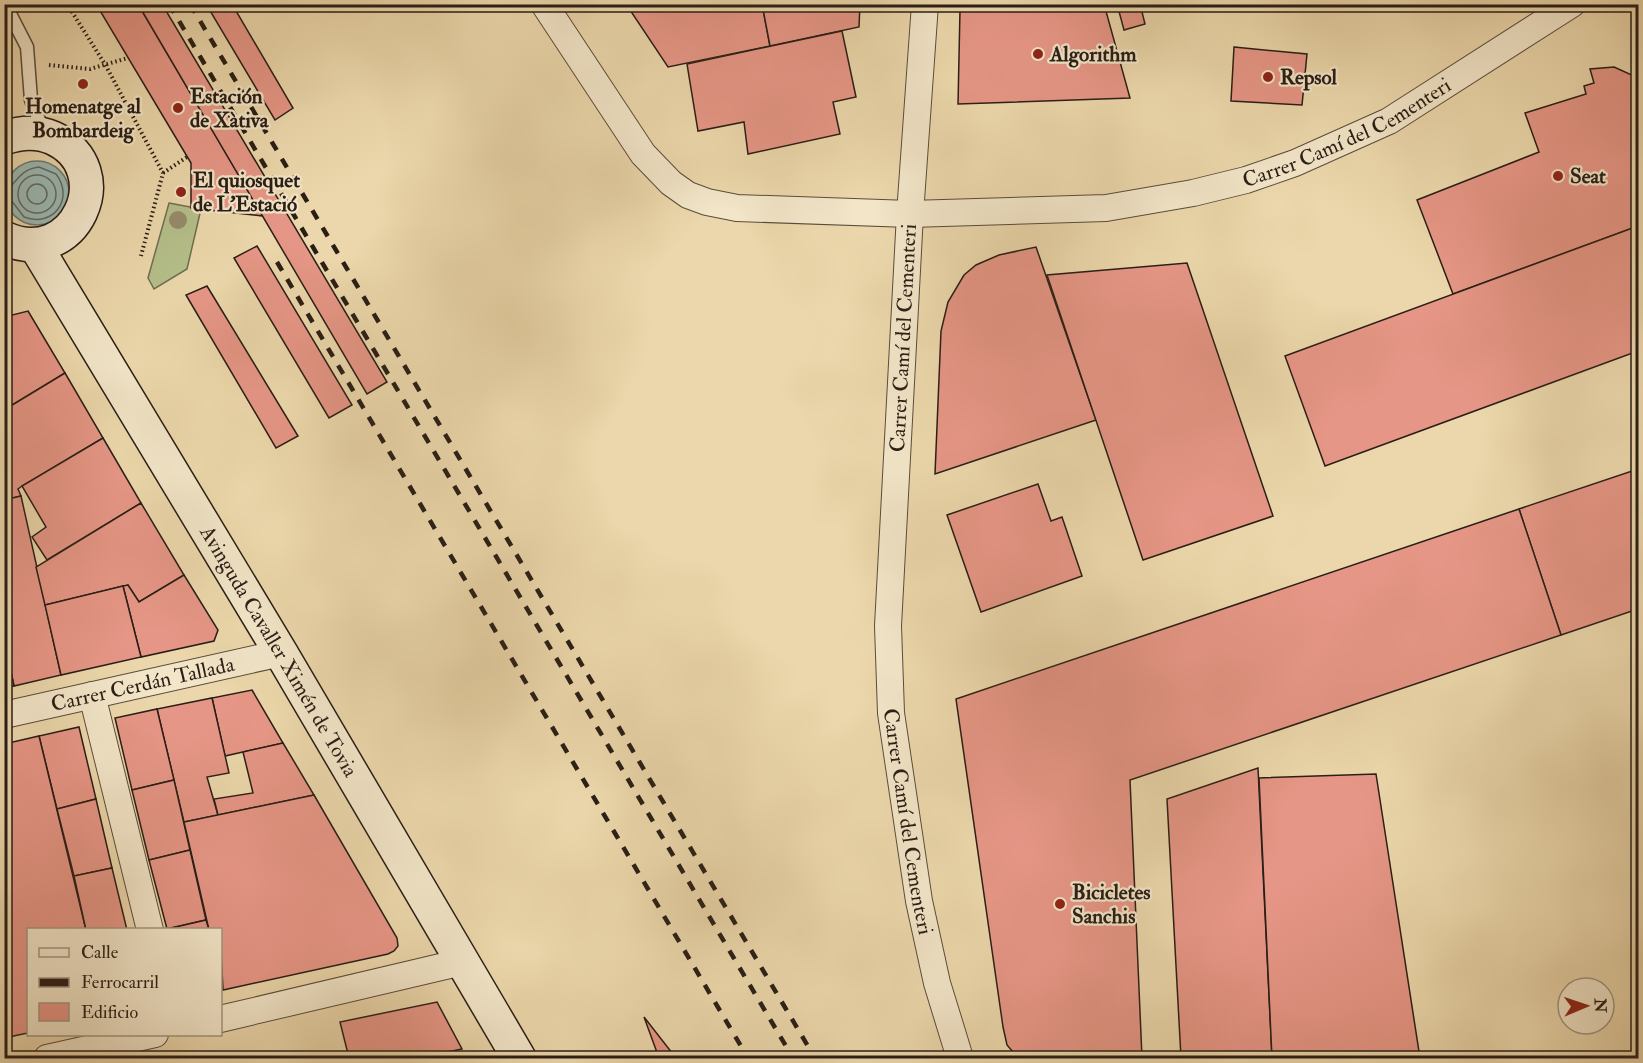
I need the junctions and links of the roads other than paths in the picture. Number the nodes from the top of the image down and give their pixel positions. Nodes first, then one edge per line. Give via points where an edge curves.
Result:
1 (4, 4) edge
2 (544, 4) edge
3 (925, 4) edge
4 (1572, 4) edge
5 (20, 131) edge
6 (910, 214) junction
7 (20, 242) edge
8 (281, 653) junction
9 (92, 695) junction
10 (4, 715) edge
11 (150, 928) edge
12 (462, 962) junction
13 (222, 1019) edge
14 (150, 1036) edge
15 (47, 1059) edge
16 (519, 1059) edge
17 (960, 1059) edge

1 - 5 lane via 27,47 31,100
2 - 6 street via 644,154 670,183 688,195 737,208
3 - 6 street
4 - 6 street, Carrer Camí del Cementeri via 1389,121 1296,163 1246,180 1106,208
5 - 7 street via 62,142 77,157 87,195 81,214 69,230 54,240
6 - 17 street, Carrer Camí del Cementeri via 888,626 891,713 919,901 937,983
7 - 8 street, Avinguda Cavaller Ximén de Tovia
8 - 9 street, Carrer Cerdán Tallada
8 - 12 street, Avinguda Cavaller Ximén de Tovia
9 - 10 street, Carrer Cerdán Tallada
9 - 11 street
12 - 13 street
12 - 16 street, Avinguda Cavaller Ximén de Tovia
14 - 15 street

